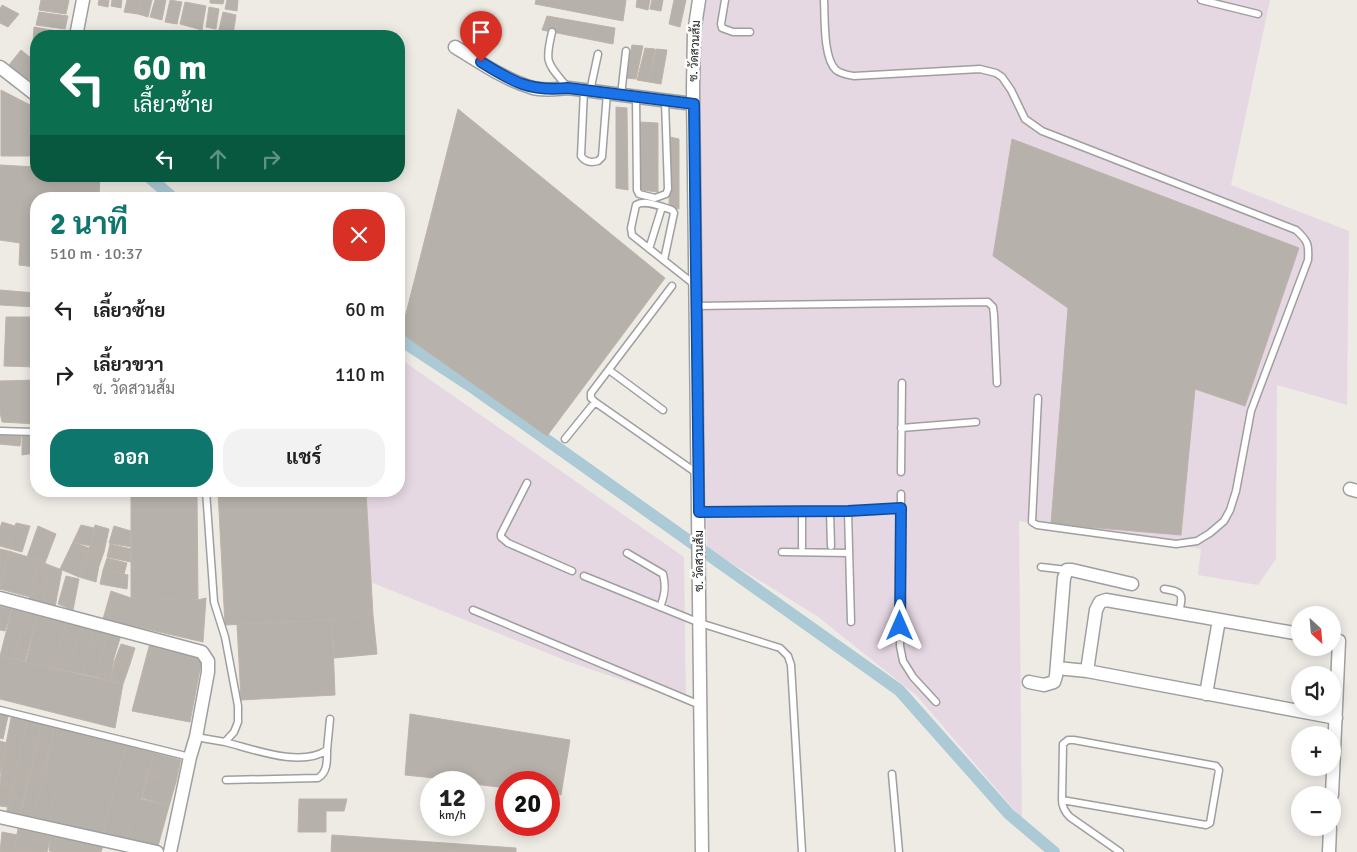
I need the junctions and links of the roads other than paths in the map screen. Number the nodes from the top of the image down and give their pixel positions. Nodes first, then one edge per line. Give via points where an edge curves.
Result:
1 (83, 0) edge
2 (699, 0) edge
3 (724, 0) edge
4 (824, 0) edge
5 (1201, 0) edge
6 (1258, 14) dead end
7 (77, 30) edge
8 (552, 32) dead end
9 (750, 32) dead end
10 (455, 47) dead end
11 (626, 51) dead end
12 (598, 54) dead end
13 (0, 66) edge
14 (568, 88) junction
15 (30, 90) edge
16 (587, 90) junction
17 (607, 93) junction
18 (620, 95) junction
19 (636, 97) junction
20 (664, 101) junction
21 (694, 104) junction
22 (662, 207) junction
23 (649, 249) junction
24 (664, 260) junction
25 (672, 286) dead end
26 (696, 286) junction
27 (696, 306) junction
28 (609, 370) junction
29 (902, 383) dead end
30 (997, 383) dead end
31 (1038, 398) dead end
32 (595, 402) junction
33 (663, 410) dead end
34 (976, 422) dead end
35 (901, 428) junction
36 (0, 431) edge
37 (30, 432) edge
38 (565, 439) dead end
39 (901, 472) dead end
40 (699, 475) junction
41 (527, 483) dead end
42 (901, 494) dead end
43 (206, 497) edge
44 (901, 508) junction
45 (830, 511) junction
46 (848, 511) junction
47 (699, 512) junction
48 (802, 512) junction
49 (832, 546) dead end
50 (802, 547) dead end
51 (782, 552) dead end
52 (850, 552) junction
53 (627, 553) dead end
54 (1041, 567) dead end
55 (1067, 570) junction
56 (572, 571) dead end
57 (584, 576) dead end
58 (1132, 584) dead end
59 (1164, 589) dead end
60 (0, 598) edge
61 (660, 607) junction
62 (473, 610) dead end
63 (1179, 613) junction
64 (1219, 620) junction
65 (851, 622) dead end
66 (700, 623) junction
67 (1291, 632) edge
68 (1338, 656) edge
69 (1057, 668) junction
70 (1087, 671) junction
71 (1029, 682) dead end
72 (1206, 694) junction
73 (936, 702) dead end
74 (701, 705) junction
75 (0, 710) edge
76 (1336, 718) junction
77 (330, 719) dead end
78 (196, 737) junction
79 (226, 742) junction
80 (327, 750) junction
81 (190, 757) junction
82 (892, 774) dead end
83 (226, 780) dead end
84 (1332, 786) edge
85 (1062, 800) junction
86 (0, 817) edge
87 (1330, 836) edge
88 (157, 852) edge
89 (170, 852) edge
90 (702, 852) edge
91 (802, 852) edge
92 (899, 852) edge
93 (1120, 852) edge
94 (1329, 852) edge

1 - 7 street
2 - 21 street, ซ. วัดสวนส้ม via 694,33
3 - 9 lane via 722,28
4 - 31 lane via 828,58 840,73 854,76 980,70 996,73 1011,90 1025,119 1042,132 1296,230 1306,239 1308,260 1251,412 1230,510 1224,521 1210,533 1176,544 1032,522
5 - 6 lane
8 - 14 lane via 548,57 550,66
10 - 14 street via 508,79 534,88
11 - 18 lane
12 - 16 lane
13 - 15 street
14 - 16 street
16 - 17 street
16 - 17 lane via 582,156 590,162 602,157
17 - 18 street
18 - 19 street
19 - 20 street
19 - 20 lane via 636,190 639,194 655,198 666,194 668,189
20 - 21 street
21 - 26 street, ซ. วัดสวนส้ม
22 - 23 lane
22 - 23 lane via 644,202 636,204 631,232
22 - 24 lane via 674,213
23 - 24 lane
24 - 26 lane
25 - 28 lane
26 - 27 street, ซ. วัดสวนส้ม
27 - 30 lane via 988,302 994,314
27 - 40 street, ซ. วัดสวนส้ม
28 - 32 lane via 592,393 591,398
28 - 33 lane
29 - 35 lane
32 - 38 lane
32 - 40 lane
34 - 35 lane
35 - 39 lane
36 - 37 lane
40 - 47 street, ซ. วัดสวนส้ม
41 - 56 lane via 501,537 508,544
42 - 44 lane
43 - 79 lane via 214,602 225,637 238,706 238,722
44 - 46 lane
44 - 73 lane via 900,646 903,661 913,677
45 - 46 lane
45 - 48 lane
45 - 49 lane
46 - 52 lane
47 - 48 lane
47 - 66 street, ซ. วัดสวนส้ม
48 - 50 lane
51 - 52 lane
52 - 65 lane
53 - 61 lane via 663,574 666,587
54 - 55 lane
55 - 58 street
55 - 69 street
57 - 61 lane
59 - 63 lane via 1180,593
60 - 78 street via 202,652 208,661 208,672
61 - 66 lane
62 - 74 lane
63 - 64 street
63 - 70 street via 1106,600 1100,602
64 - 67 street
64 - 72 street
66 - 74 street, ซ. วัดสวนส้ม
66 - 91 lane via 780,648 790,661
68 - 76 street
69 - 70 street
69 - 71 street via 1054,682 1044,685
70 - 72 street
72 - 76 street
74 - 90 street, ซ. วัดสวนส้ม
75 - 81 lane
76 - 84 street
77 - 80 lane
78 - 79 lane
78 - 81 street
79 - 80 lane via 285,756 307,757
80 - 83 lane via 326,770 318,778
81 - 89 street
82 - 92 lane
85 - 85 lane via 1206,825 1210,823 1219,770 1216,766 1068,740 1063,744
85 - 93 lane via 1070,817
86 - 88 street
87 - 94 street

